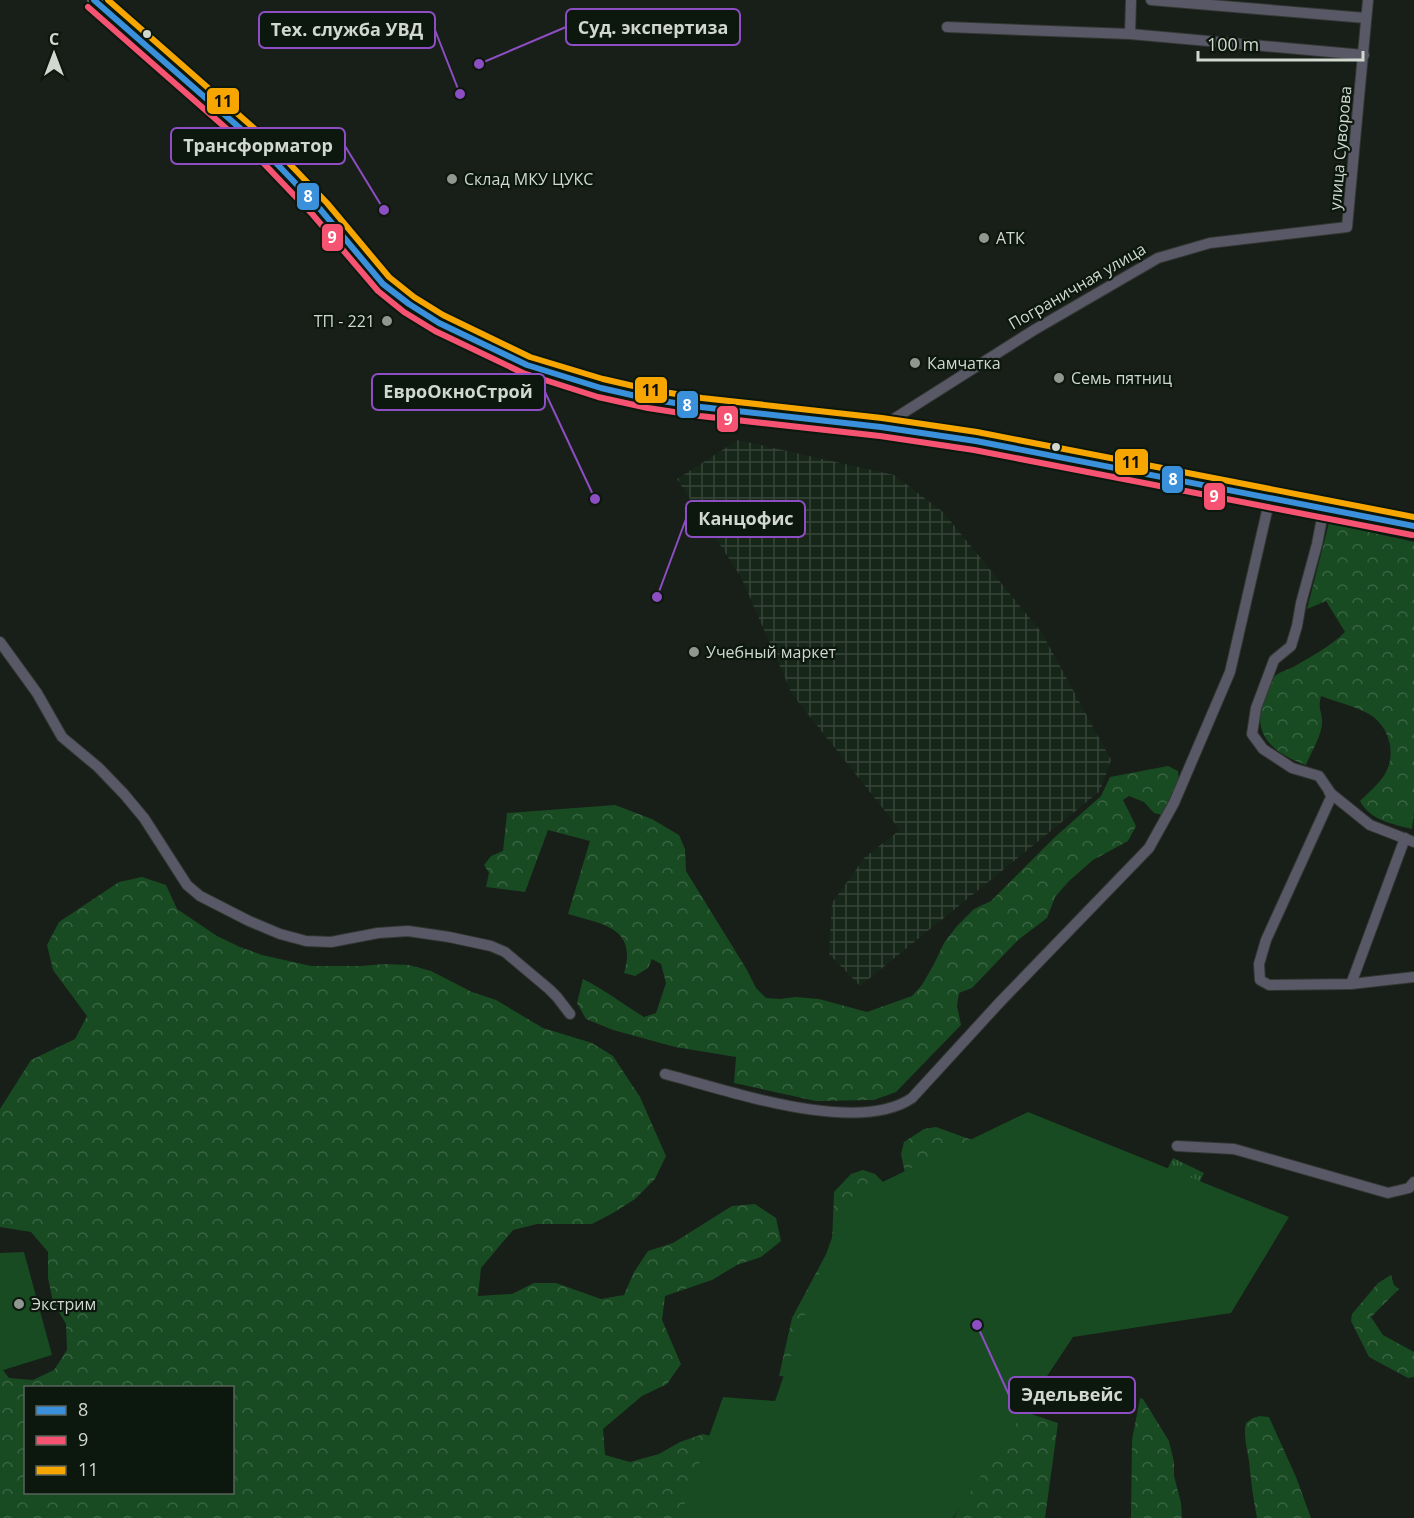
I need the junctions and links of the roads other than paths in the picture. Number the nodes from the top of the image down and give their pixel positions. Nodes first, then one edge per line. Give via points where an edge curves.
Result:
1 (94, 0) edge
2 (1131, 0) edge
3 (1151, 0) edge
4 (1368, 0) edge
5 (1366, 18) junction
6 (947, 27) dead end
7 (1130, 34) junction
8 (1364, 55) junction
9 (1347, 227) joint
10 (881, 427) junction
11 (1270, 498) junction
12 (1324, 508) junction
13 (1414, 526) edge
14 (0, 642) edge
15 (1330, 793) junction
16 (1409, 840) edge
17 (1414, 977) edge
18 (1351, 984) junction
19 (570, 1014) dead end
20 (665, 1074) dead end
21 (1177, 1146) dead end
22 (1414, 1182) edge

1 - 10 street via 258,144 383,284 423,314 540,370 625,394 701,407
2 - 7 street
3 - 5 street
4 - 5 street, улица Суворова
5 - 8 street, улица Суворова
6 - 7 street
7 - 8 street
8 - 9 street, улица Суворова
9 - 10 street, Пограничная улица via 1210,243 1158,258 1034,330
10 - 11 street via 976,441
11 - 12 street
11 - 20 street via 1230,672 1174,803 1149,848 912,1098 883,1111 827,1112
12 - 13 street
12 - 15 street via 1291,646 1274,660 1256,708 1252,734 1263,749 1292,768 1319,776
14 - 19 street via 37,693 62,737 124,794 187,885 200,896 270,930 306,941 331,942 408,931 491,946 505,952 549,989
15 - 16 street via 1370,825
15 - 18 street via 1266,939 1259,964 1260,980 1269,985
16 - 18 street
17 - 18 street
21 - 22 street via 1234,1149 1388,1193 1409,1188

